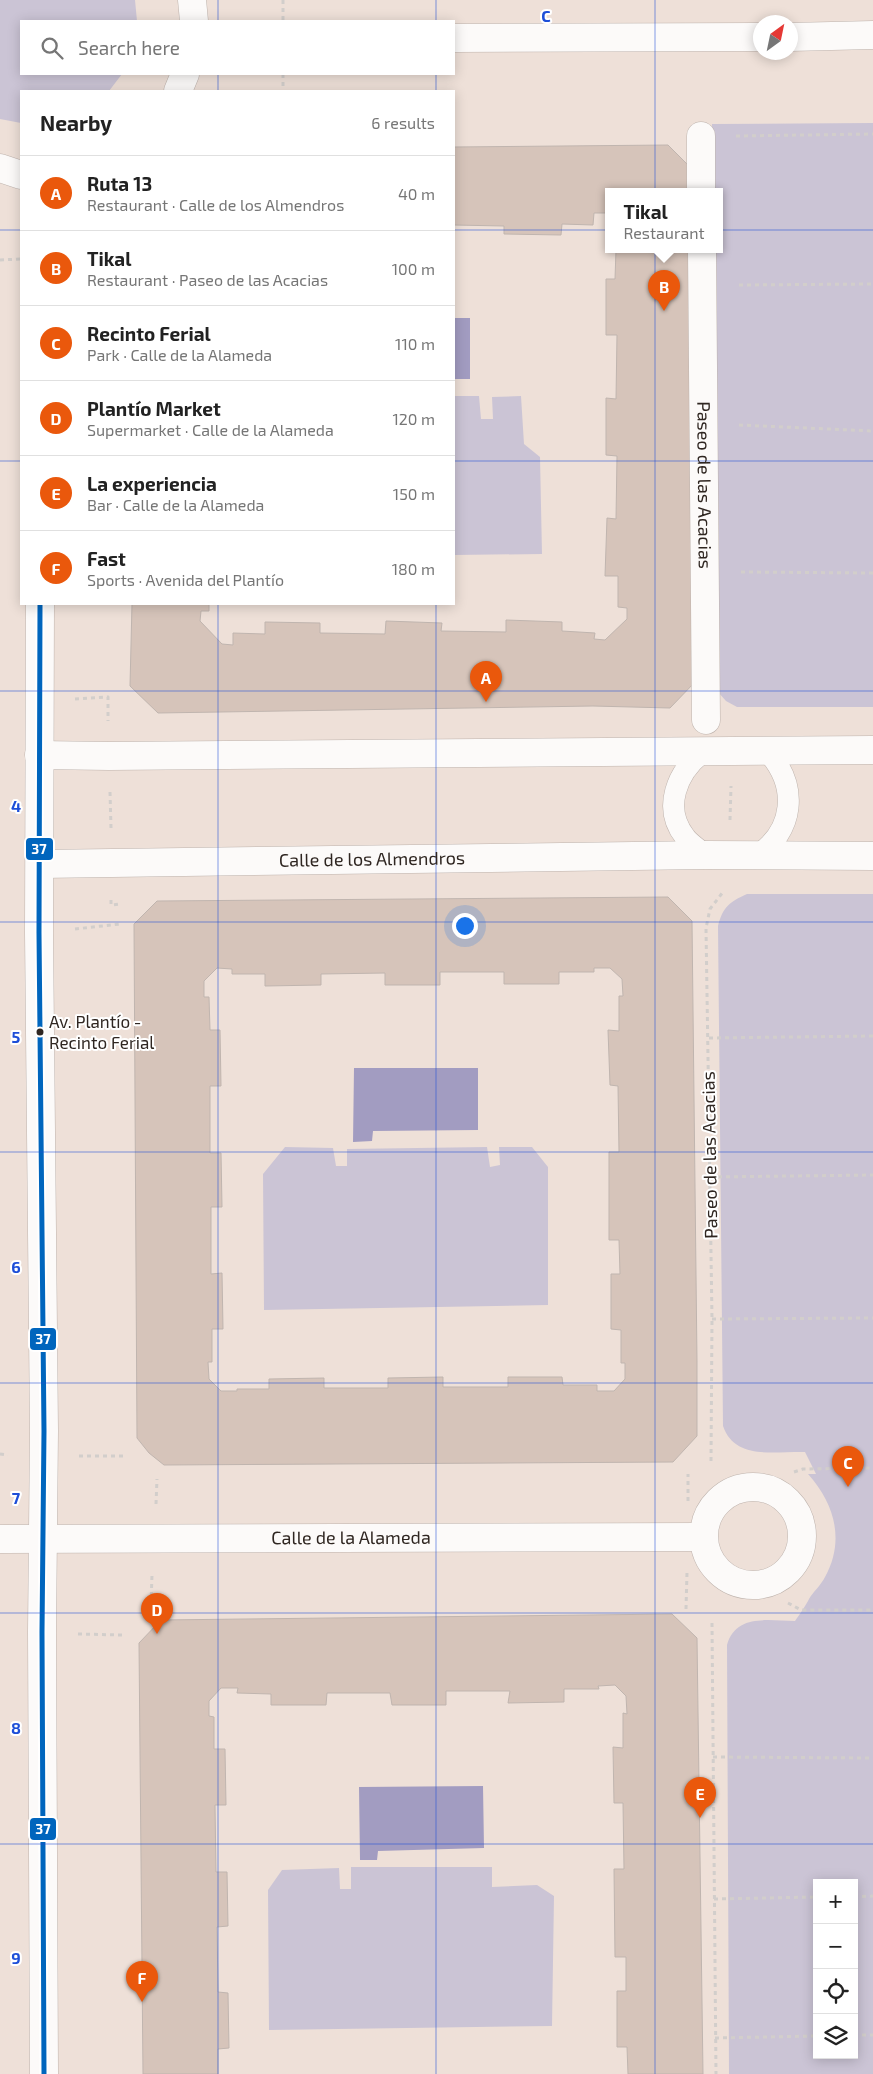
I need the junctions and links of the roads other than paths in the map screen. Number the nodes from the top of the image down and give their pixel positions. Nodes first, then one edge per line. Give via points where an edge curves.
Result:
1 (192, 0) edge
2 (194, 20) edge
3 (873, 35) edge
4 (753, 37) edge
5 (798, 37) edge
6 (455, 38) edge
7 (185, 75) edge
8 (178, 90) edge
9 (701, 136) road end
10 (0, 168) edge
11 (20, 175) edge
12 (701, 188) edge
13 (702, 253) edge
14 (40, 605) edge
15 (706, 720) dead end
16 (873, 750) edge
17 (767, 751) junction
18 (703, 752) junction
19 (39, 755) junction
20 (729, 856) junction
21 (873, 856) edge
22 (40, 864) junction
23 (703, 1537) dead end
24 (0, 1539) edge
25 (42, 1539) junction
26 (44, 2074) edge

1 - 2 street
3 - 5 street
4 - 6 street
7 - 8 street
9 - 12 street
10 - 11 street
13 - 15 street, Paseo de las Acacias
14 - 19 street
16 - 17 street
17 - 18 street
17 - 20 lane via 785,780 788,813 773,843
18 - 19 street
18 - 20 lane via 683,772 676,788 674,805 677,820 685,837
19 - 22 street
20 - 21 street, Calle de los Almendros
20 - 22 street, Calle de los Almendros
22 - 25 street
23 - 25 street, Calle de la Alameda
24 - 25 street, Calle de la Alameda
25 - 26 street

